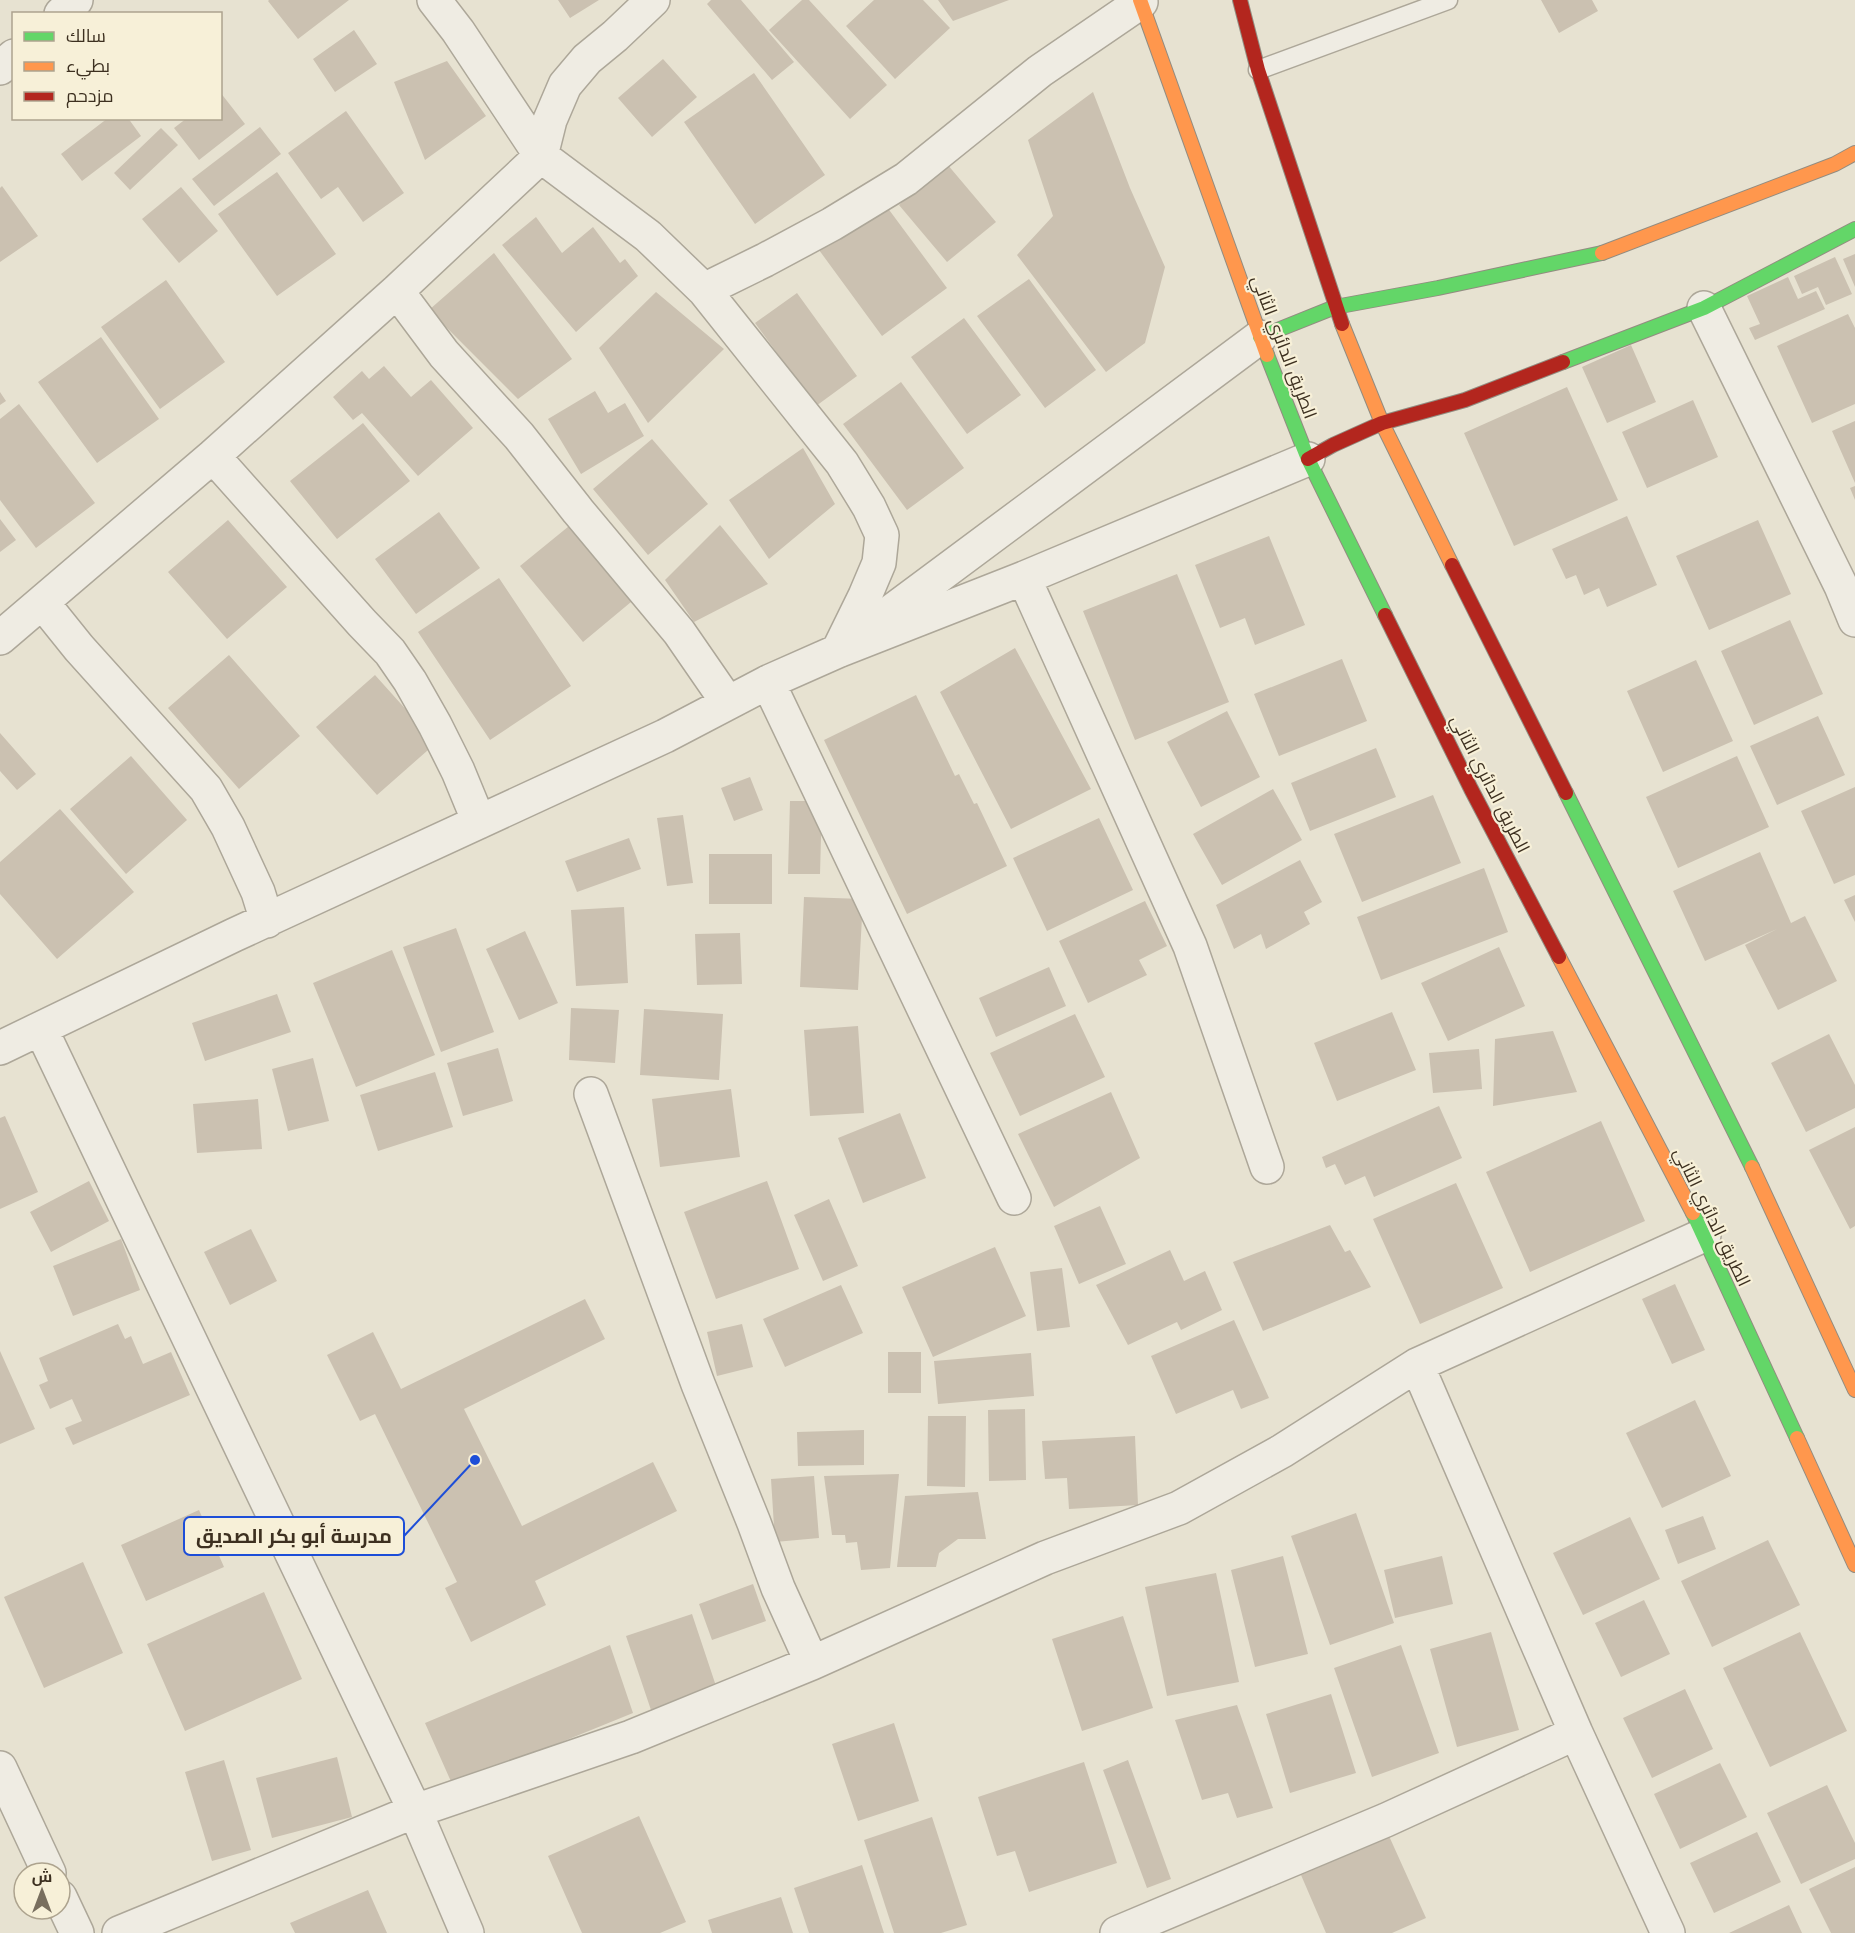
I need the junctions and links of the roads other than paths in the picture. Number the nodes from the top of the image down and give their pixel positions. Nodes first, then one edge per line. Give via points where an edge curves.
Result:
1 (76, 0) edge
2 (434, 0) edge
3 (653, 0) edge
4 (1240, 0) edge
5 (1448, 0) edge
6 (1140, 1) edge
7 (63, 12) edge
8 (12, 58) edge
9 (0, 69) edge
10 (1258, 70) junction
11 (1855, 153) edge
12 (541, 156) junction
13 (1855, 229) edge
14 (704, 290) junction
15 (397, 291) junction
16 (1335, 307) junction
17 (1704, 308) junction
18 (1260, 337) junction
19 (1383, 423) junction
20 (213, 456) junction
21 (1308, 459) junction
22 (1024, 578) junction
23 (1848, 584) edge
24 (42, 602) junction
25 (1855, 620) edge
26 (0, 638) edge
27 (838, 651) junction
28 (768, 681) junction
29 (728, 703) junction
30 (479, 822) junction
31 (267, 921) junction
32 (41, 1029) junction
33 (0, 1048) edge
34 (591, 1094) dead end
35 (1267, 1167) dead end
36 (1014, 1198) dead end
37 (1704, 1235) junction
38 (1417, 1365) junction
39 (1855, 1390) edge
40 (1855, 1565) edge
41 (812, 1663) junction
42 (1576, 1733) junction
43 (0, 1768) edge
44 (415, 1811) junction
45 (43, 1861) edge
46 (1156, 1926) edge
47 (119, 1933) edge
48 (467, 1933) edge
49 (1117, 1933) edge
50 (1668, 1933) edge

1 - 7 street
2 - 12 street
3 - 12 street via 587,59 566,85 550,120
4 - 10 main road
5 - 10 lane
6 - 14 street via 1040,71 906,179 822,229
6 - 18 main road, الطريق الدائري الثاني
8 - 9 street
10 - 16 main road
11 - 16 main road via 1605,252
12 - 14 street via 648,236
12 - 15 street
13 - 17 main road
14 - 27 street via 842,463 882,535 879,563
15 - 20 street
15 - 29 street via 444,354 519,436 679,632
16 - 18 main road
16 - 19 main road
17 - 19 main road via 1466,400
17 - 23 street
18 - 21 main road, الطريق الدائري الثاني
18 - 27 street
19 - 21 main road
19 - 39 main road via 1754,1173
20 - 24 street
20 - 30 street via 390,652 435,724
21 - 22 street
21 - 37 main road, الطريق الدائري الثاني via 1471,789
22 - 27 street
22 - 35 street via 1190,946
23 - 25 street
24 - 26 street
24 - 31 street via 206,789 228,827
27 - 28 street
28 - 29 street
28 - 36 street
29 - 30 street
30 - 31 street
31 - 32 street
32 - 33 street
32 - 44 street
34 - 41 street via 698,1384 778,1588
37 - 38 street
37 - 40 main road, الطريق الدائري الثاني
38 - 41 street via 1282,1451 1179,1508 1045,1558
38 - 42 street
41 - 44 street via 631,1737
42 - 46 street
42 - 50 street
43 - 45 street
44 - 47 street
44 - 48 street
46 - 49 street

